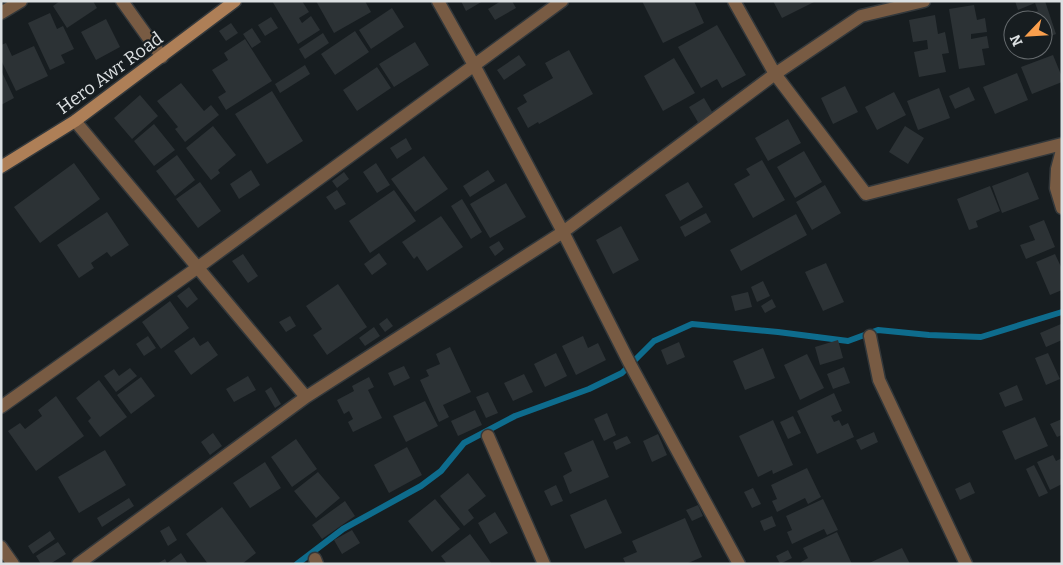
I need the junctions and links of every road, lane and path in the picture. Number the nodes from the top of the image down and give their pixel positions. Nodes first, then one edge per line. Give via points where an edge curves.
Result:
1 (21, 1) edge
2 (122, 1) edge
3 (235, 1) edge
4 (438, 1) edge
5 (562, 1) edge
6 (734, 1) edge
7 (924, 1) edge
8 (1, 14) edge
9 (162, 58) junction
10 (474, 65) junction
11 (775, 74) junction
12 (75, 121) junction
13 (1062, 144) edge
14 (1062, 150) edge
15 (1, 167) edge
16 (1062, 208) edge
17 (563, 232) junction
18 (197, 268) junction
19 (870, 336) dead end
20 (306, 397) junction
21 (1, 407) edge
22 (488, 436) dead end
23 (1, 547) edge
24 (13, 564) edge
25 (78, 564) edge
26 (544, 564) edge
27 (739, 564) edge
28 (966, 564) edge

1 - 8 street
2 - 9 street
3 - 9 main road, Hero Awr Road
4 - 10 street
5 - 10 street
6 - 11 street
7 - 11 street via 861,16
9 - 12 main road, Hero Awr Road
10 - 17 street
10 - 18 street
11 - 13 street via 866,194
11 - 17 street
12 - 15 main road, Hero Awr Road
12 - 18 street
14 - 16 street via 1056,188
17 - 20 street
17 - 27 street via 630,364
18 - 20 street
18 - 21 street
19 - 28 street via 879,380
20 - 25 street
22 - 26 street
23 - 24 street

